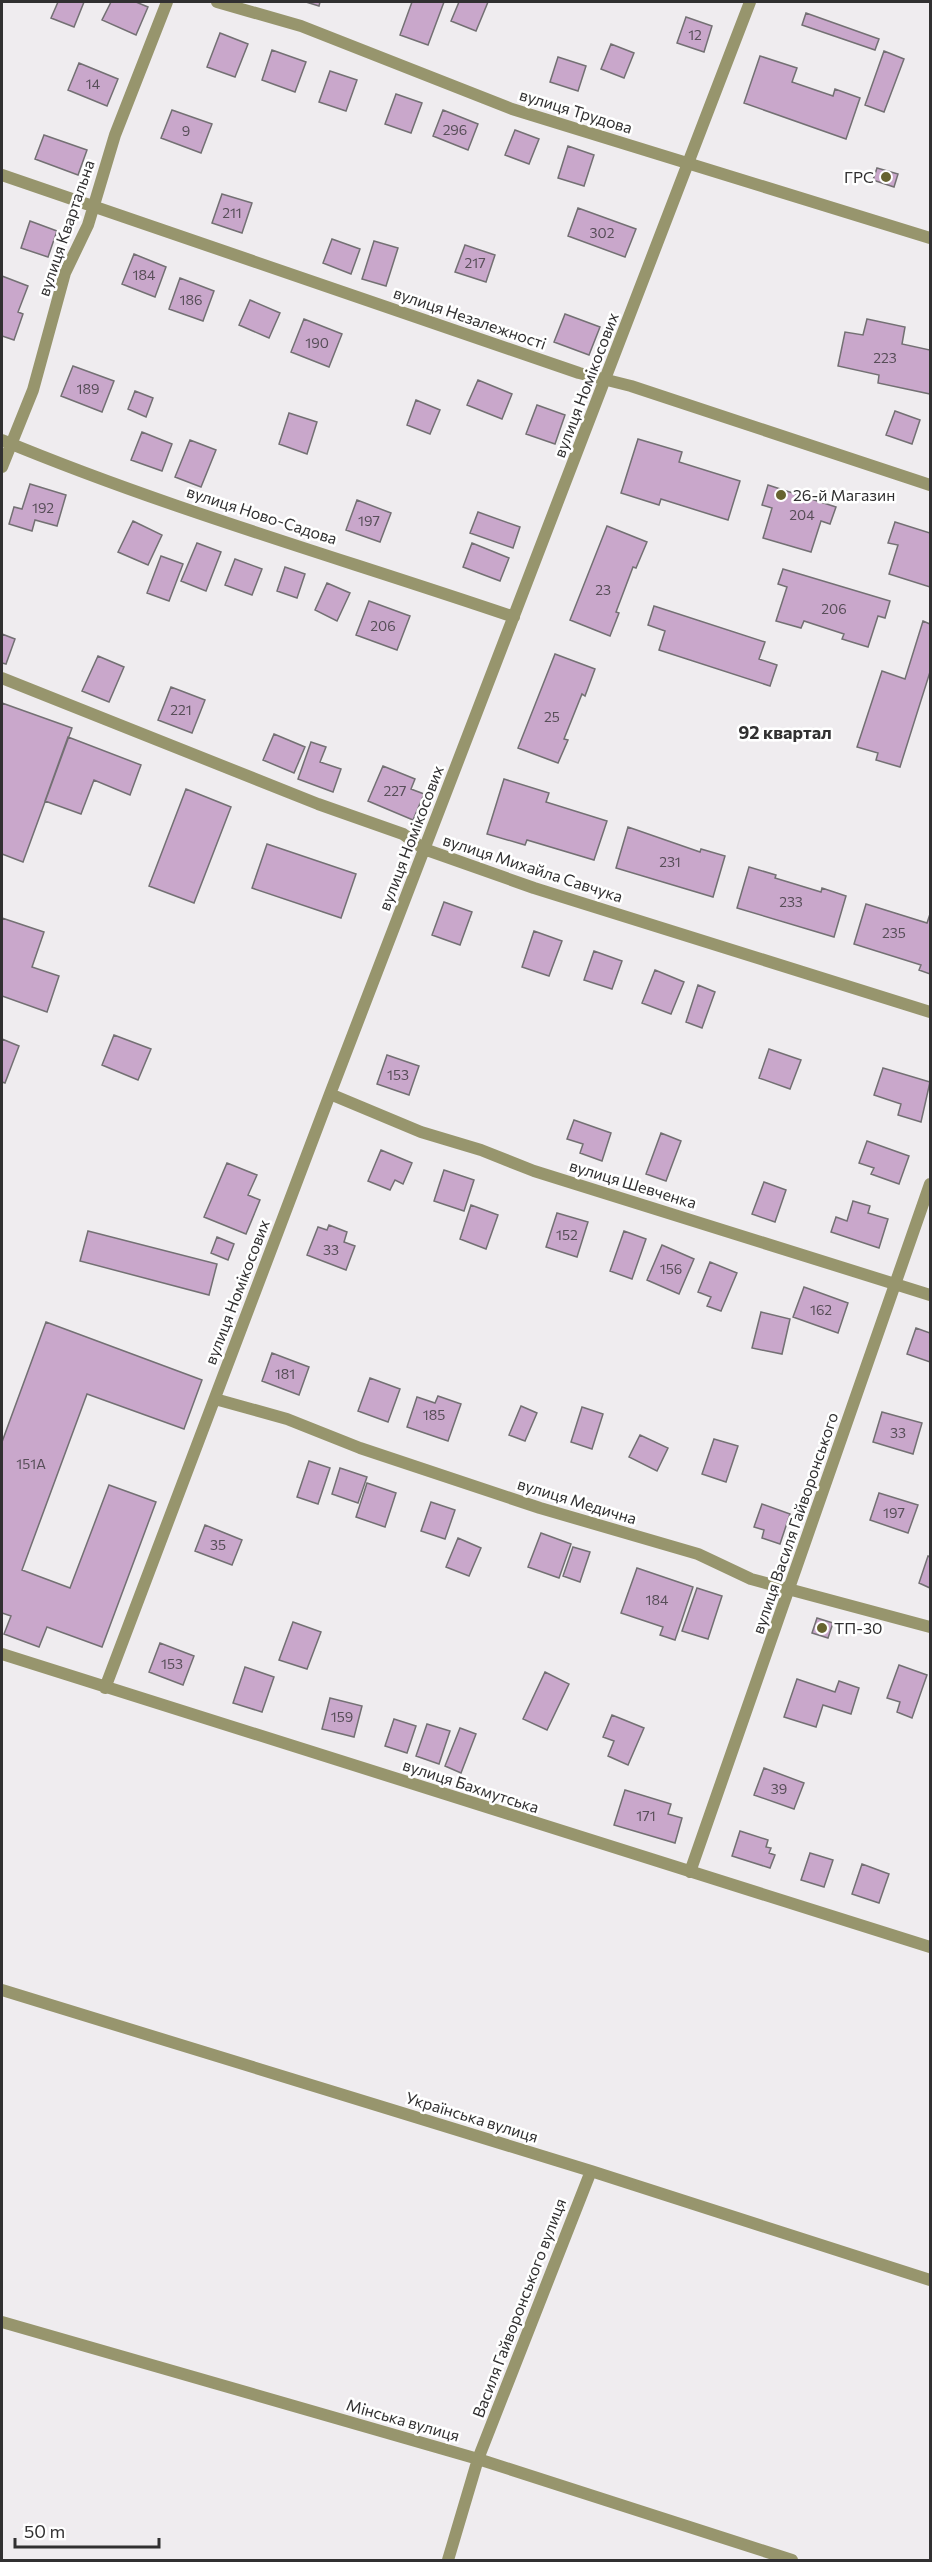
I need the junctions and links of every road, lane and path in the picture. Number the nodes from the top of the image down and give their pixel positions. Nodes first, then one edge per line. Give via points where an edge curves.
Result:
1 (167, 2) edge
2 (217, 2) edge
3 (750, 2) edge
4 (688, 163) junction
5 (2, 175) edge
6 (92, 206) junction
7 (930, 238) edge
8 (605, 380) junction
9 (6, 442) edge
10 (2, 467) edge
11 (930, 484) edge
12 (514, 617) junction
13 (2, 678) edge
14 (424, 849) junction
15 (930, 1012) edge
16 (330, 1094) junction
17 (930, 1184) edge
18 (896, 1284) junction
19 (930, 1294) edge
20 (215, 1399) junction
21 (789, 1589) junction
22 (930, 1627) edge
23 (2, 1654) edge
24 (105, 1688) junction
25 (690, 1872) junction
26 (930, 1947) edge
27 (2, 1990) edge
28 (591, 2171) junction
29 (930, 2280) edge
30 (2, 2322) edge
31 (478, 2459) junction
32 (448, 2560) edge
33 (792, 2560) edge

1 - 6 street, вулиця Квартальна
2 - 4 street, вулиця Трудова via 301,26 512,109
3 - 4 street, вулиця Номікосових
4 - 7 street, вулиця Трудова
4 - 8 street, вулиця Номікосових
5 - 6 street, вулиця Незалежності
6 - 8 street, вулиця Незалежності
6 - 9 street, вулиця Квартальна via 88,225 65,273 33,390
8 - 11 street, вулиця Незалежності
8 - 12 street, вулиця Номікосових
9 - 10 street, вулиця Квартальна
9 - 12 street, вулиця Ново-Садова via 266,537
12 - 14 street, вулиця Номікосових
13 - 14 street, вулиця Михайла Савчука via 403,834
14 - 15 street, вулиця Михайла Савчука via 534,888
14 - 16 street, вулиця Номікосових
16 - 18 street, вулиця Шевченка via 534,1172
16 - 20 street, вулиця Номікосових
17 - 18 street, вулиця Василя Гайворонського
18 - 19 street, вулиця Шевченка
18 - 21 street, вулиця Василя Гайворонського
20 - 21 street, вулиця Медична via 287,1419 360,1448 540,1508 698,1554 751,1579
20 - 24 street, вулиця Номікосових
21 - 22 street, вулиця Медична
21 - 25 street, вулиця Василя Гайворонського
23 - 24 street, вулиця Бахмутська
24 - 25 street, вулиця Бахмутська
25 - 26 street, вулиця Бахмутська
27 - 28 street, Українська вулиця
28 - 29 street, Українська вулиця
28 - 31 street, Василя Гайворонського вулиця
30 - 31 street, Мінська вулиця
31 - 32 street, Василя Гайворонського вулиця
31 - 33 street, Мінська вулиця

